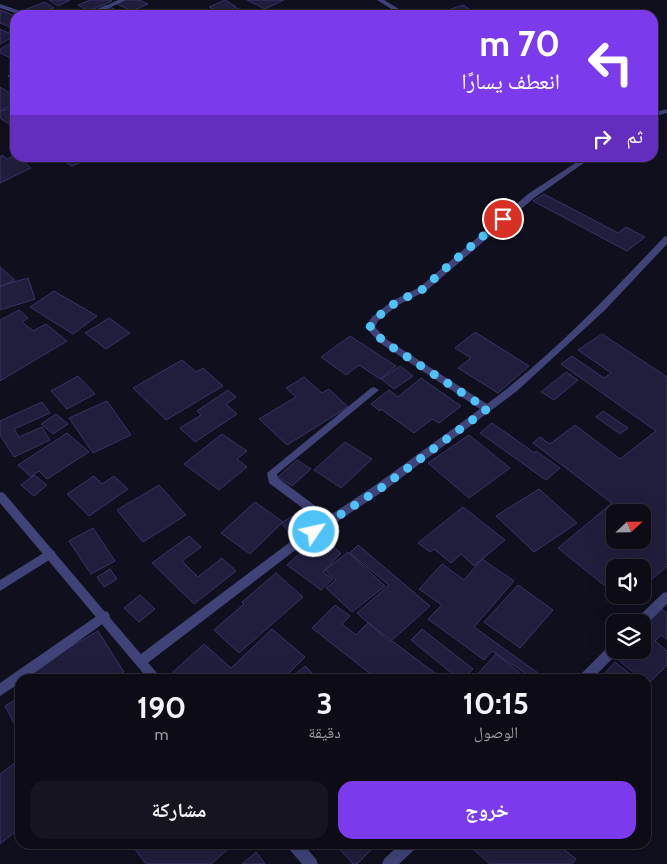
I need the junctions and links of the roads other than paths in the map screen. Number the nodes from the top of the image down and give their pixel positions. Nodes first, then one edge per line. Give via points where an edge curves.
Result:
1 (124, 0) edge
2 (380, 0) edge
3 (0, 6) edge
4 (12, 10) edge
5 (101, 10) edge
6 (397, 10) edge
7 (581, 162) edge
8 (667, 239) edge
9 (374, 390) dead end
10 (487, 409) junction
11 (0, 496) edge
12 (329, 522) junction
13 (50, 554) junction
14 (0, 586) edge
15 (667, 596) edge
16 (649, 614) edge
17 (104, 616) junction
18 (606, 657) edge
19 (141, 661) junction
20 (22, 674) edge
21 (152, 674) edge
22 (589, 674) edge
23 (15, 679) edge
24 (0, 690) edge
25 (298, 849) edge
26 (405, 849) edge
27 (311, 864) edge
28 (389, 864) edge

1 - 5 street
2 - 6 street
3 - 4 street
7 - 10 street via 531,196 423,289 395,303 370,327 383,341
8 - 10 street via 602,308 514,389
9 - 12 street via 272,473 272,480
10 - 12 street via 381,488
11 - 13 street
12 - 19 street
13 - 14 street
13 - 17 street
15 - 16 street
17 - 19 street
17 - 20 street
18 - 22 street
19 - 21 street
23 - 24 street
25 - 27 street
26 - 28 street

